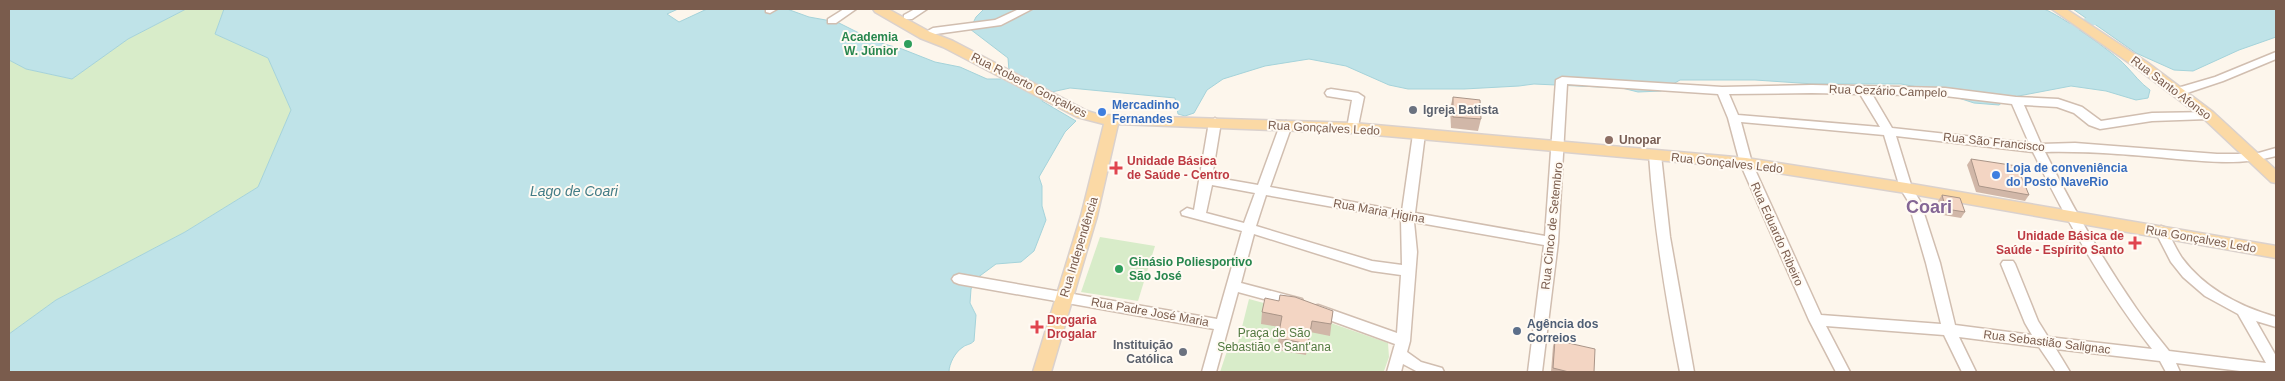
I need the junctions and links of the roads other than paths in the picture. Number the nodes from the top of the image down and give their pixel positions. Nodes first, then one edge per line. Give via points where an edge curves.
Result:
1 (851, 9) edge
2 (879, 9) edge
3 (895, 9) edge
4 (922, 9) edge
5 (1027, 9) edge
6 (2058, 9) edge
7 (908, 17) junction
8 (832, 21) dead end
9 (929, 33) junction
10 (2273, 59) edge
11 (1562, 80) joint
12 (1864, 90) junction
13 (1722, 91) junction
14 (1331, 92) dead end
15 (2178, 92) junction
16 (2016, 101) junction
17 (2208, 115) junction
18 (1734, 118) junction
19 (1112, 120) junction
20 (1215, 122) junction
21 (1286, 125) junction
22 (1353, 128) junction
23 (1889, 133) junction
24 (1419, 134) junction
25 (1560, 147) junction
26 (2036, 148) junction
27 (2276, 152) edge
28 (1655, 155) junction
29 (2256, 158) junction
30 (1746, 164) junction
31 (2276, 178) edge
32 (1207, 180) junction
33 (1906, 188) junction
34 (1262, 190) junction
35 (1409, 216) junction
36 (2073, 217) junction
37 (1249, 228) junction
38 (2161, 231) junction
39 (1551, 242) junction
40 (2276, 252) edge
41 (2008, 264) dead end
42 (1408, 271) junction
43 (959, 279) dead end
44 (1234, 286) junction
45 (1064, 296) junction
46 (2244, 312) junction
47 (1816, 320) junction
48 (2276, 322) edge
49 (1222, 325) junction
50 (1949, 330) junction
51 (2042, 341) junction
52 (1401, 348) junction
53 (2166, 356) junction
54 (2276, 369) edge
55 (1042, 372) edge
56 (1209, 372) edge
57 (1394, 372) edge
58 (1426, 372) edge
59 (1535, 372) edge
60 (1687, 372) edge
61 (1843, 372) edge
62 (1970, 372) edge
63 (2063, 372) edge
64 (2174, 372) edge

1 - 8 street
2 - 9 main road
3 - 7 main road
4 - 7 street
5 - 9 street via 997,23
6 - 15 main road, Rua Santo Afonso
7 - 9 main road
9 - 19 main road, Rua Roberto Gonçalves via 1082,114
10 - 15 street
11 - 13 street, Rua Cezário Campelo
11 - 25 street, Rua Cinco de Setembro
12 - 13 street, Rua Cezário Campelo
12 - 16 street, Rua Cezário Campelo via 1945,92
12 - 23 street
13 - 18 street, Rua Eduardo Ribeiro
14 - 22 street via 1358,97
15 - 17 main road, Rua Santo Afonso
16 - 17 street, Rua Cezário Campelo via 2070,107 2100,125 2152,117
16 - 26 street
17 - 29 main road, Rua Santo Afonso
18 - 23 street, Rua São Francisco
18 - 30 street, Rua Eduardo Ribeiro
19 - 20 main road, Rua Gonçalves Ledo
19 - 45 main road, Rua Independência via 1090,216
20 - 21 main road, Rua Gonçalves Ledo
20 - 32 street
21 - 22 main road, Rua Gonçalves Ledo
21 - 34 street
22 - 24 main road, Rua Gonçalves Ledo
23 - 26 street, Rua São Francisco
23 - 33 street
24 - 25 main road, Rua Gonçalves Ledo
24 - 35 street
25 - 28 main road, Rua Gonçalves Ledo
25 - 39 street, Rua Cinco de Setembro
26 - 29 street, Rua São Francisco via 2075,147
26 - 36 street
27 - 29 street, Rua São Francisco
28 - 30 main road, Rua Gonçalves Ledo
28 - 60 street via 1671,294
29 - 31 main road, Rua Santo Afonso
30 - 33 main road, Rua Gonçalves Ledo
30 - 47 street, Rua Eduardo Ribeiro
32 - 34 street, Rua Maria Higina
32 - 37 street via 1204,198 1193,213
33 - 36 main road, Rua Gonçalves Ledo
33 - 50 street via 1914,201
34 - 35 street, Rua Maria Higina
34 - 37 street
35 - 39 street, Rua Maria Higina
35 - 42 street
36 - 38 main road, Rua Gonçalves Ledo
36 - 53 street via 2138,324
37 - 42 street via 1372,266
37 - 44 street
38 - 40 main road, Rua Gonçalves Ledo
38 - 46 street via 2178,262 2187,271 2215,295
39 - 59 street, Rua Cinco de Setembro
41 - 51 street
42 - 52 street
43 - 45 street, Rua Padre José Maria
44 - 49 street
44 - 52 street via 1288,300
45 - 49 street, Rua Padre José Maria
45 - 55 main road, Rua Independência
46 - 48 street
46 - 54 street
47 - 50 street, Rua Sebastião Salignac
47 - 61 street, Rua Eduardo Ribeiro
49 - 56 street
50 - 51 street, Rua Sebastião Salignac
50 - 62 street
51 - 53 street, Rua Sebastião Salignac
51 - 63 street
52 - 57 street
52 - 58 street via 1409,363
53 - 54 street, Rua Sebastião Salignac
53 - 64 street

